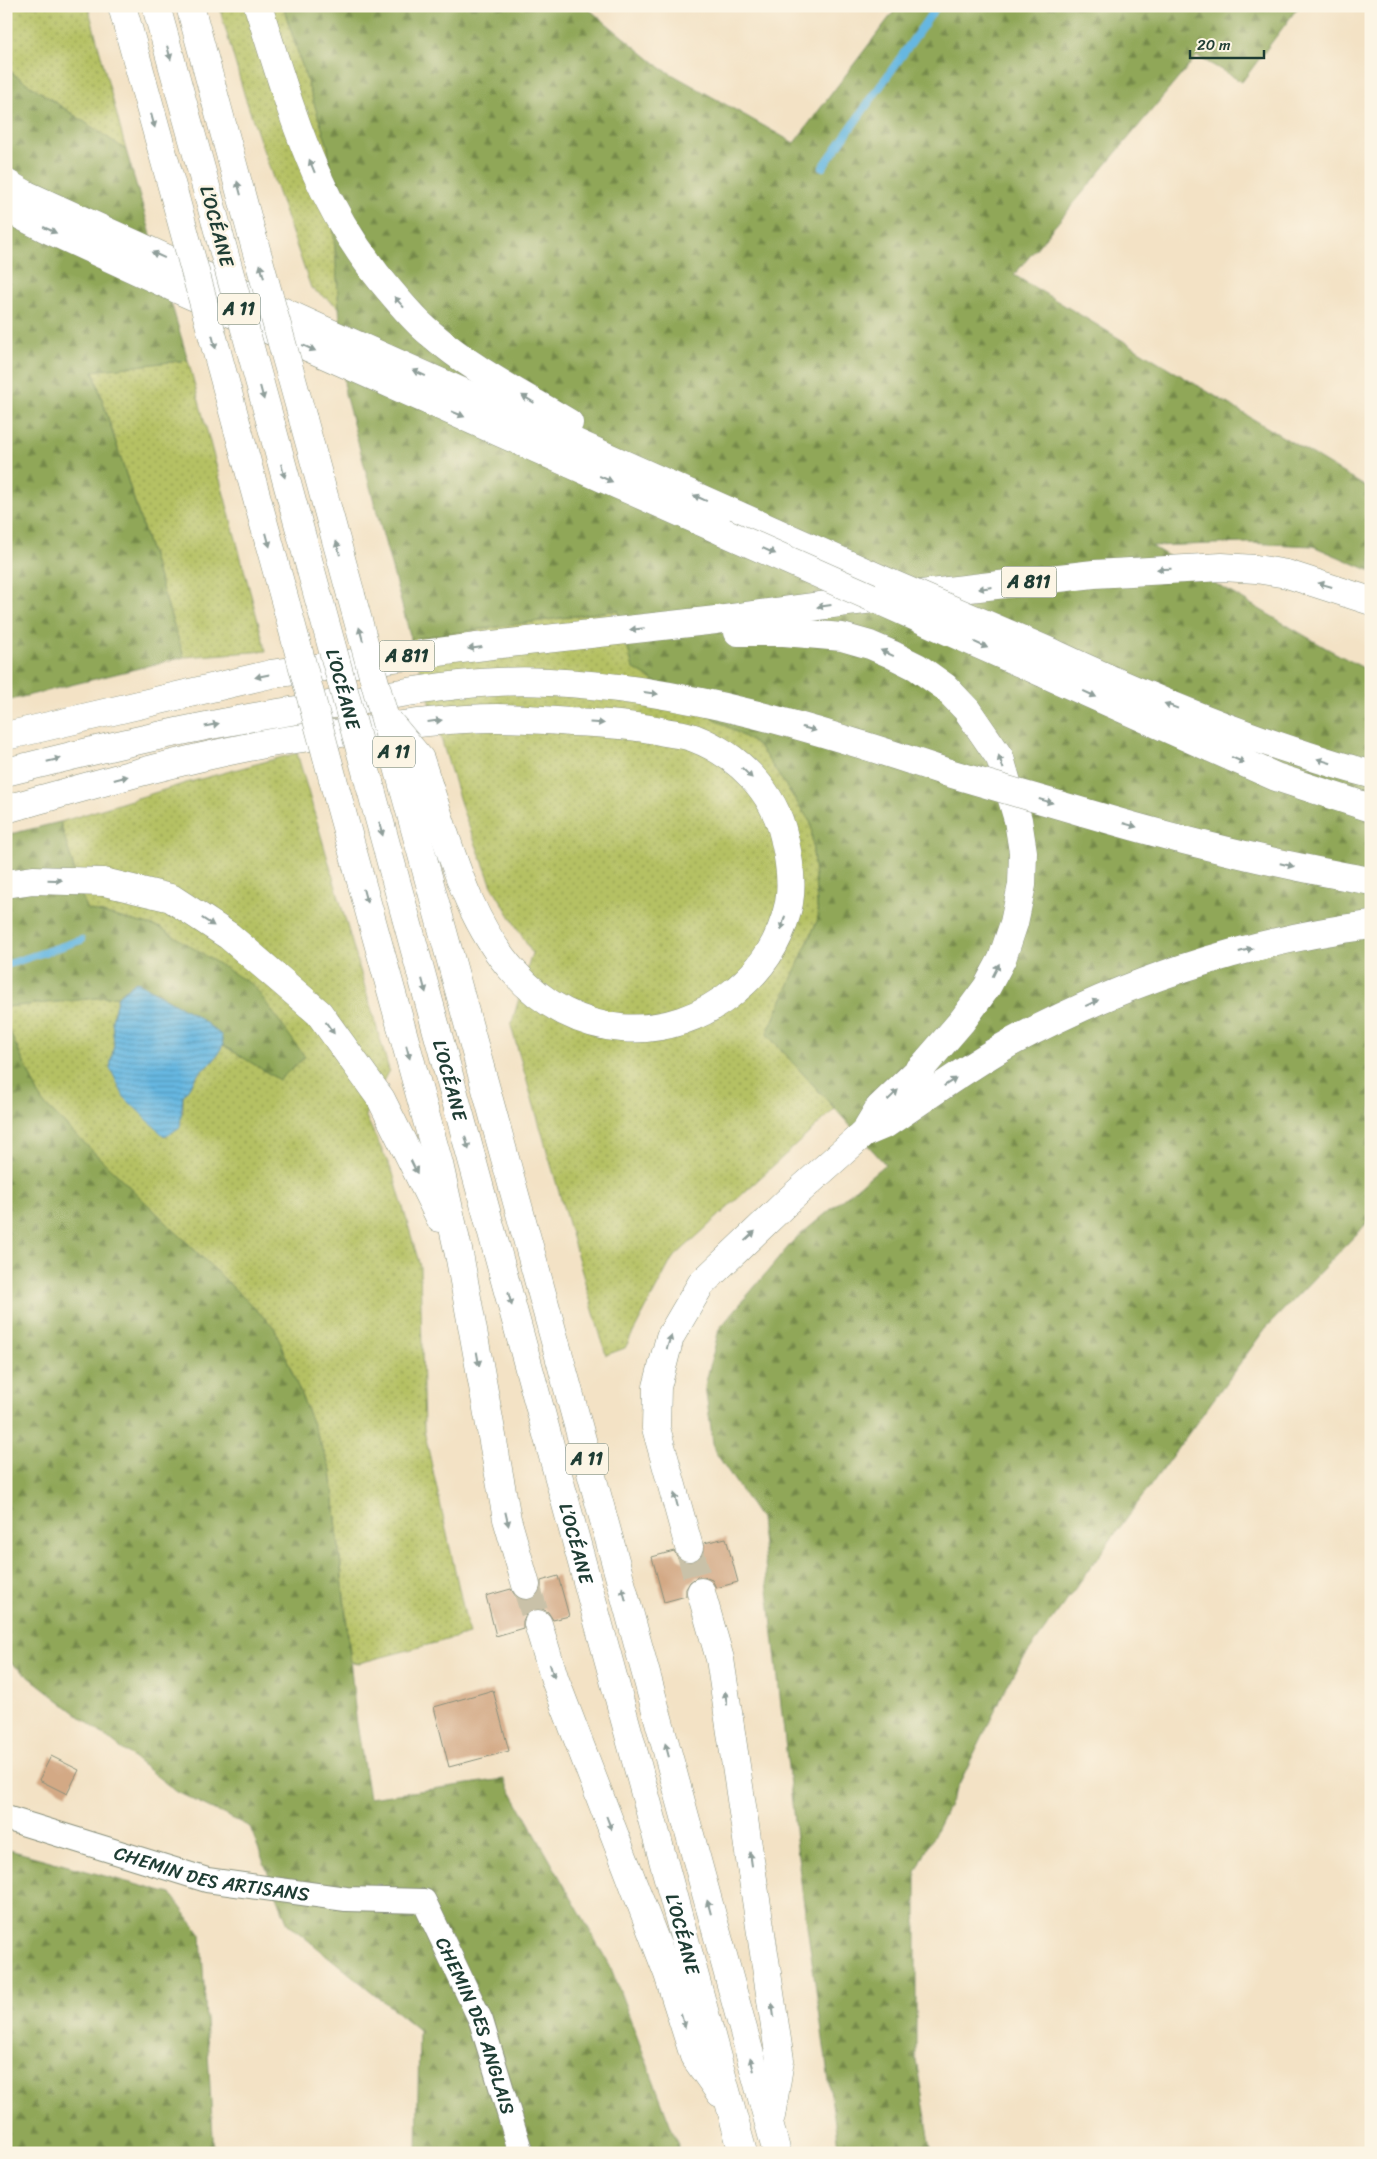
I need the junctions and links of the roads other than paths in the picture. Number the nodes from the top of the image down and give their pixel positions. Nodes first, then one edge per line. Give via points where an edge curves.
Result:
1 (122, 6) edge
2 (156, 6) edge
3 (190, 6) edge
4 (258, 6) edge
5 (6, 183) edge
6 (6, 208) edge
7 (591, 450) junction
8 (734, 525) junction
9 (1371, 601) edge
10 (685, 624) junction
11 (1049, 663) junction
12 (6, 736) edge
13 (6, 772) edge
14 (1371, 774) edge
15 (416, 788) junction
16 (1371, 808) edge
17 (6, 809) edge
18 (1371, 881) edge
19 (6, 884) edge
20 (1371, 925) edge
21 (864, 1133) junction
22 (460, 1259) junction
23 (689, 1547) tunnel mouth
24 (526, 1585) tunnel mouth
25 (701, 1592) tunnel mouth
26 (538, 1624) tunnel mouth
27 (6, 1818) edge
28 (424, 1901) joint
29 (732, 2110) junction
30 (773, 2140) edge
31 (521, 2153) edge
32 (744, 2153) edge

1 -> 22 highway, bridge via 439,1164
2 -> 29 highway, L’OCÉANE / A 11, bridge
15 -> 3 highway, L’OCÉANE / A 11, bridge via 384,715
7 -> 4 highway via 585,433 467,360 429,332 367,263 333,211 316,177
7 -> 5 highway via 89,224
6 -> 8 highway via 177,290
8 -> 7 highway
8 - 11 highway, bridge
9 -> 10 highway, A 811 via 1287,574 1222,567 1094,574
10 -> 12 highway, A 811 via 271,674
21 -> 10 highway via 879,1108 924,1065 962,1021 987,987 1002,959 1022,885 1023,852 1018,820 1000,758 967,710 945,687 916,667 870,645 842,637 784,632 710,633
14 -> 11 highway via 1241,733
11 -> 16 highway via 1276,777
13 -> 18 highway, A 811, bridge via 246,718 434,688 501,682 550,682 655,693 735,710 863,744 949,773 1148,831 1310,870
17 -> 15 highway via 248,747 441,720 499,718 637,726 693,737 730,757 770,800 780,819 790,878 789,902 778,939 749,980 705,1012 676,1024 649,1029 618,1028 588,1022 557,1009 534,993 497,950 476,916
30 -> 15 highway, L’OCÉANE / A 11
19 -> 22 highway via 32,880 104,882 171,898 229,936 319,1013 381,1098
21 -> 20 highway via 886,1124 1008,1044 1106,996 1209,960 1290,938
23 -> 21 highway via 656,1428 657,1387 670,1337 701,1284
22 -> 24 highway via 507,1519
30 -> 25 highway via 780,2060 722,1668
26 -> 29 highway via 555,1680 668,1974 694,2056
27 - 28 street, CHEMIN DES ARTISANS via 208,1880 346,1899
28 - 31 street, CHEMIN DES ANGLAIS via 481,2021
29 - 32 highway, L’OCÉANE / A 11

